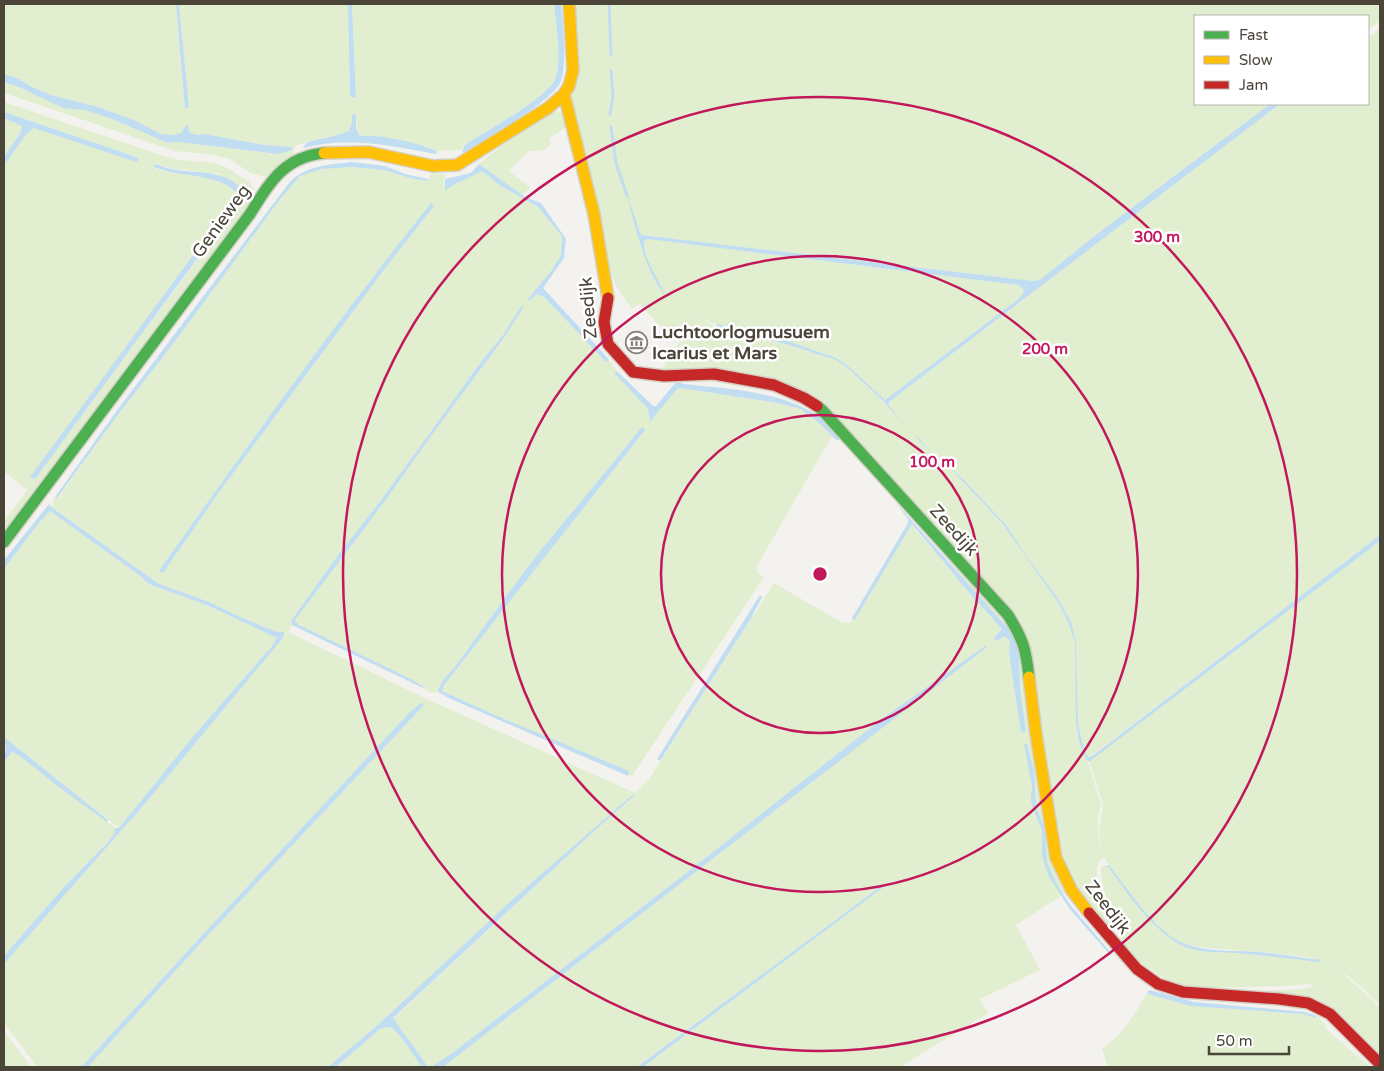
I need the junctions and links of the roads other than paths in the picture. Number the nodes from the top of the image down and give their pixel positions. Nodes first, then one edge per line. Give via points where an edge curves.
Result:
1 (569, 4) edge
2 (564, 94) junction
3 (4, 542) edge
4 (1380, 1064) edge

1 - 2 street via 573,70
2 - 3 street, Genieweg via 548,108 457,165 445,168 358,151 312,154 284,167
2 - 4 street, Zeedijk via 594,214 608,298 604,322 608,344 619,358 633,372 648,375 714,374 778,386 822,410 1008,615 1021,636 1027,658 1056,858 1072,891 1104,932 1137,969 1158,984 1183,992 1279,998 1308,1004 1330,1014

